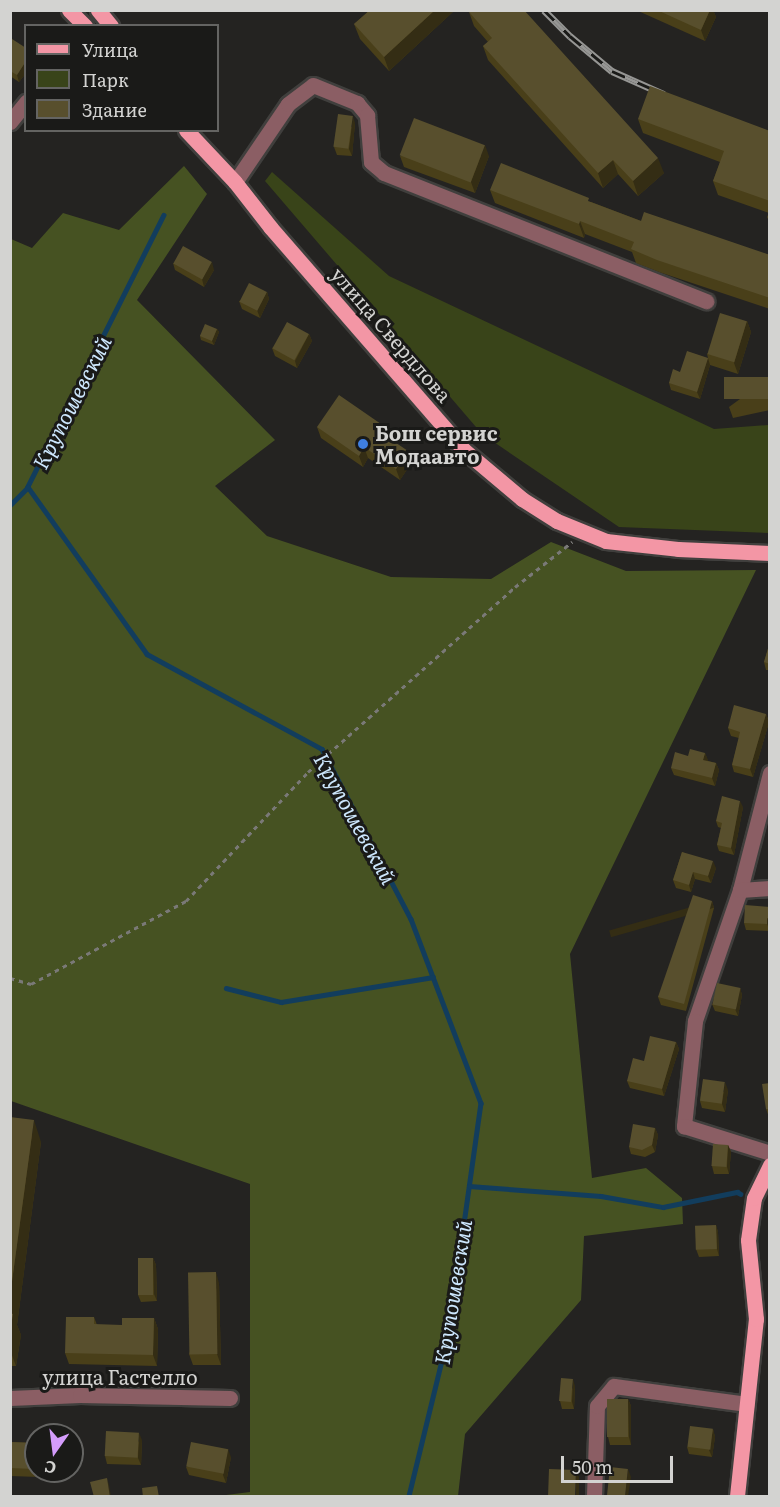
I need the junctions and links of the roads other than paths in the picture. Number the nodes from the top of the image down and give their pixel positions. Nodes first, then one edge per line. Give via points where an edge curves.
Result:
1 (69, 10) edge
2 (100, 11) edge
3 (83, 24) edge
4 (110, 24) edge
5 (24, 104) edge
6 (10, 122) edge
7 (188, 132) edge
8 (198, 132) edge
9 (236, 182) junction
10 (706, 301) dead end
11 (770, 553) edge
12 (770, 773) edge
13 (770, 888) edge
14 (740, 890) junction
15 (770, 1153) edge
16 (770, 1165) edge
17 (10, 1398) edge
18 (230, 1398) dead end
19 (747, 1404) junction
20 (594, 1497) edge
21 (737, 1497) edge

1 - 3 main road
2 - 4 main road
5 - 6 street
7 - 9 main road, улица Свердлова
8 - 9 main road
9 - 10 street via 288,104 313,85 357,103 367,115 371,162 384,173
9 - 11 main road, улица Свердлова via 271,228 465,451 522,499 582,533 629,545
12 - 14 street
13 - 14 street
14 - 15 street via 695,1021 684,1126
16 - 19 main road via 754,1198 748,1240 756,1319
17 - 18 street, улица Гастелло
19 - 20 street via 614,1386 597,1406
19 - 21 main road

